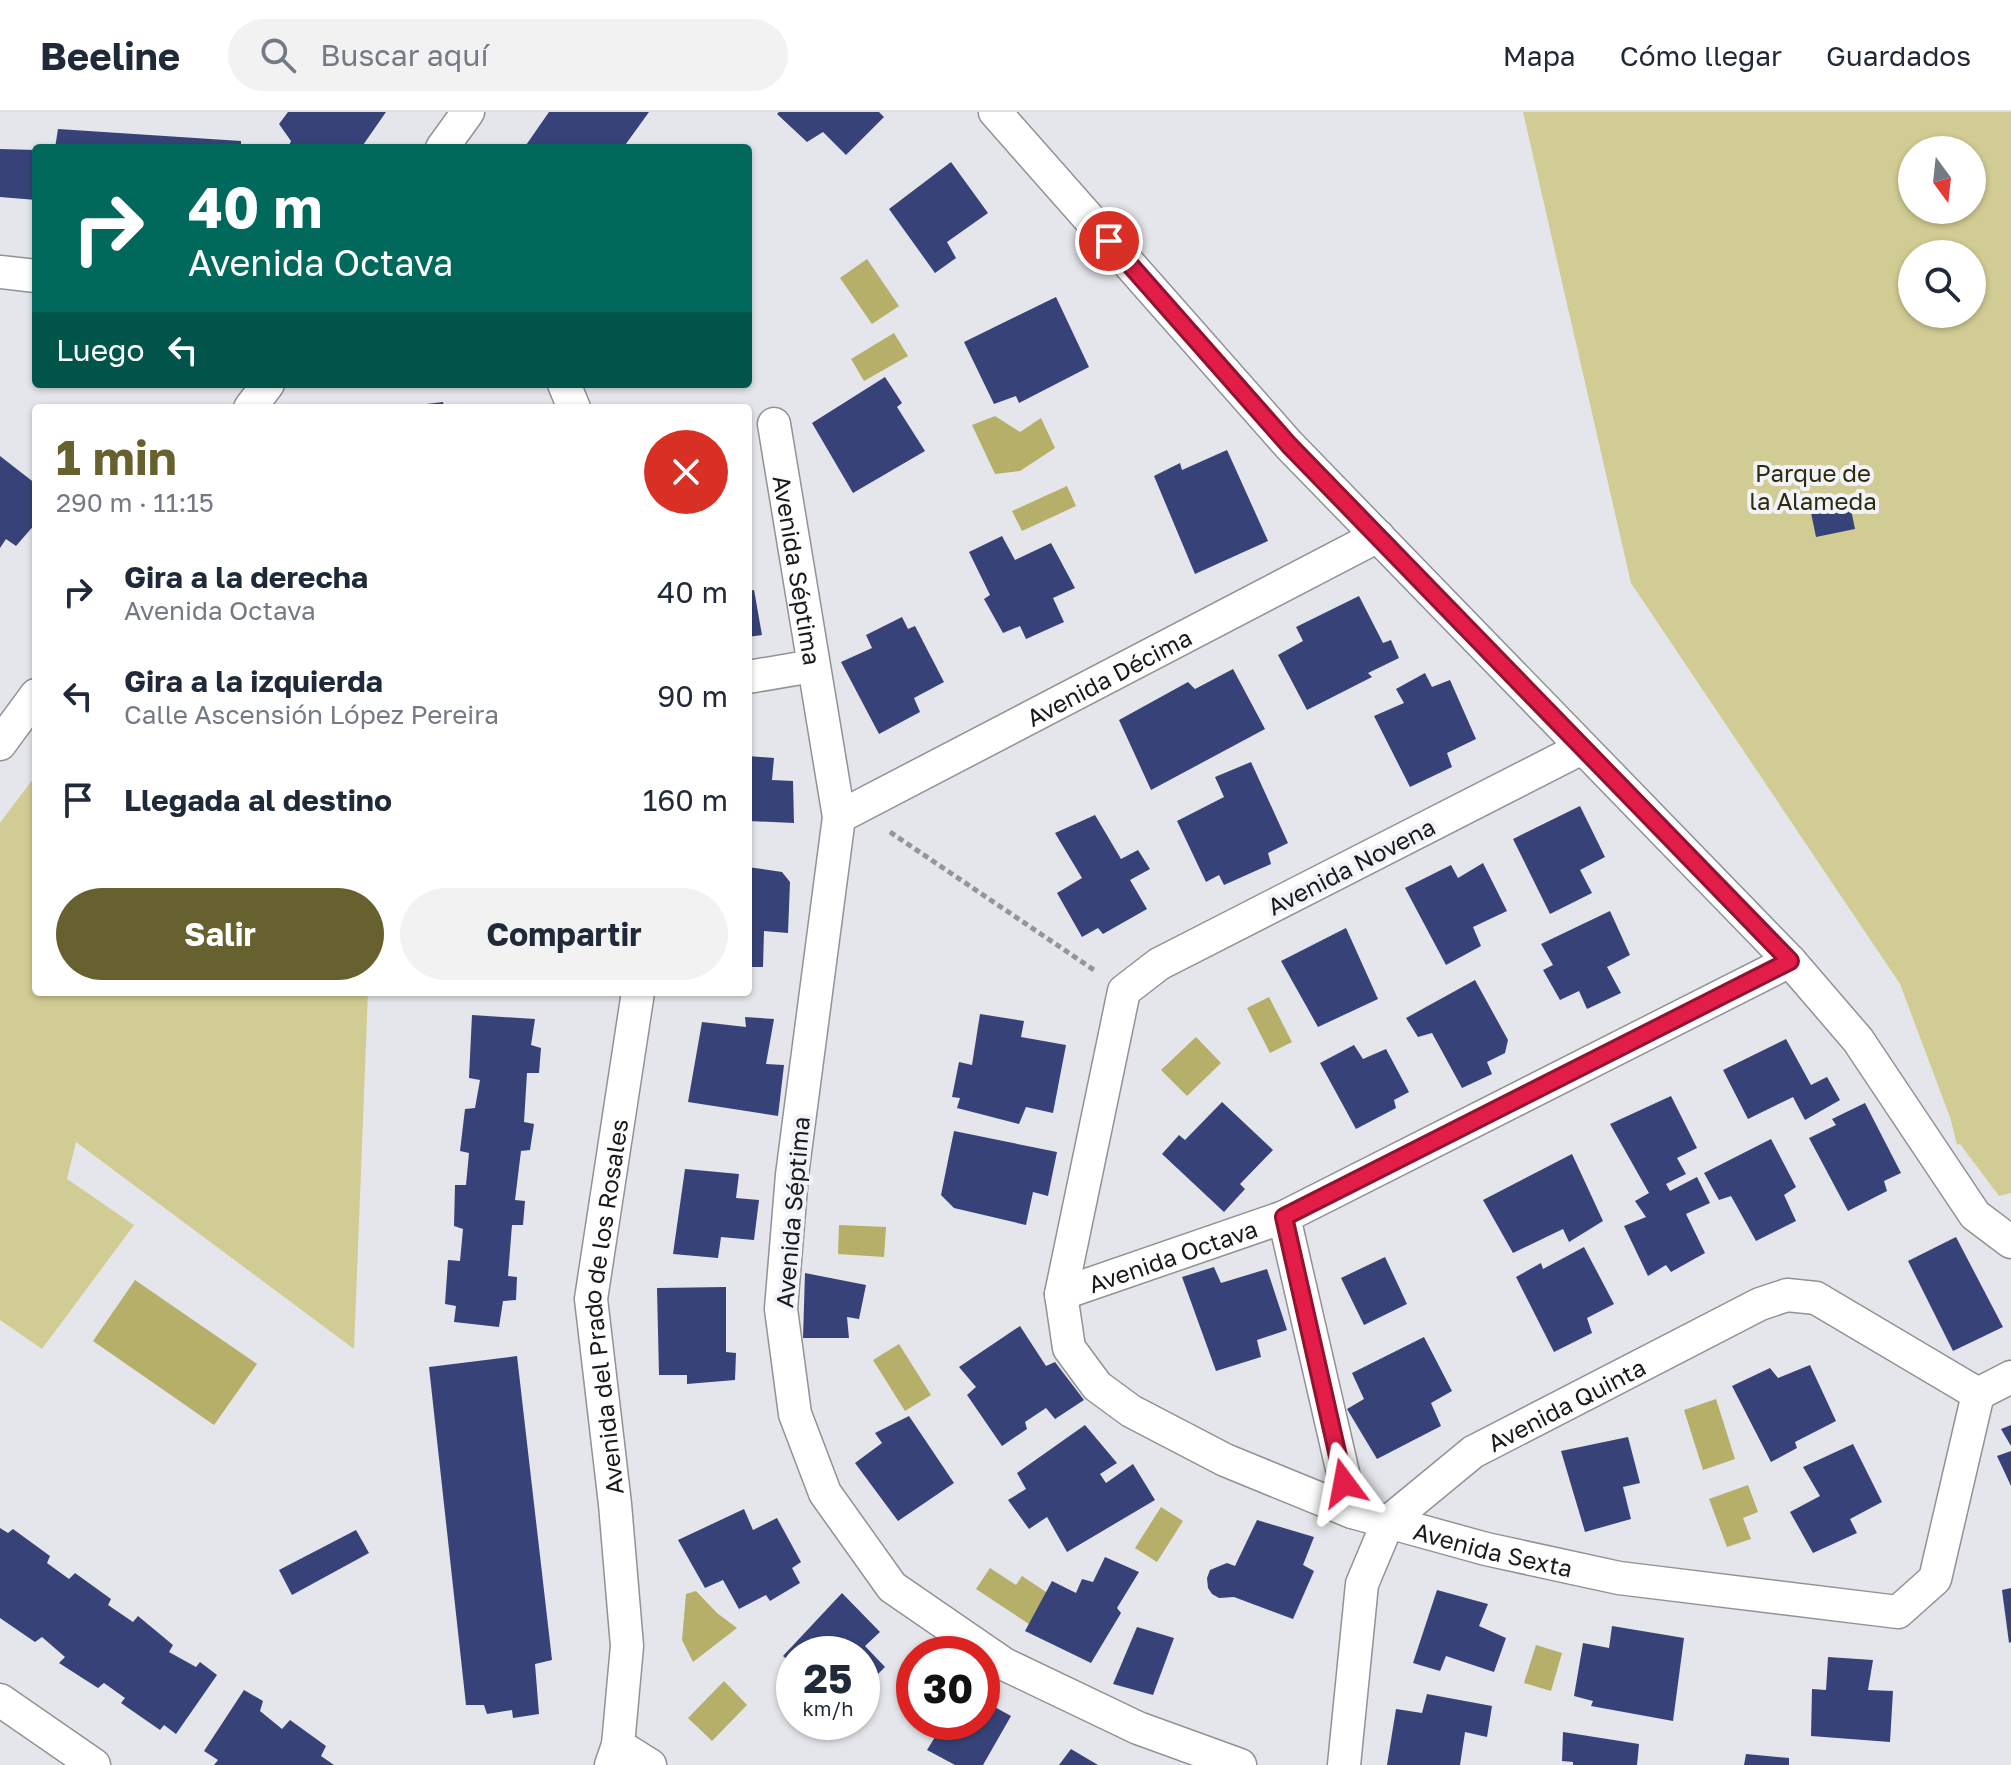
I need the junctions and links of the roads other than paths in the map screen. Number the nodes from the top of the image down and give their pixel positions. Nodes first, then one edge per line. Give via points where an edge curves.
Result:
1 (468, 112) edge
2 (995, 112) edge
3 (445, 144) edge
4 (0, 272) edge
5 (32, 276) edge
6 (774, 424) dead end
7 (1378, 536) junction
8 (813, 666) junction
9 (752, 676) edge
10 (32, 700) edge
11 (0, 744) edge
12 (1582, 748) junction
13 (848, 813) junction
14 (1790, 961) junction
15 (1124, 991) joint
16 (637, 996) edge
17 (1284, 1217) junction
18 (2011, 1242) edge
19 (1061, 1294) junction
20 (2011, 1377) edge
21 (1978, 1394) junction
22 (1352, 1512) junction
23 (1388, 1522) junction
24 (0, 1700) edge
25 (615, 1755) edge
26 (94, 1765) edge
27 (650, 1765) edge
28 (1240, 1765) edge
29 (1344, 1765) edge

1 - 3 street
2 - 7 street via 1289,445
4 - 5 street
6 - 8 street, Avenida Séptima
7 - 12 street
7 - 13 street, Avenida Décima
8 - 9 street
8 - 13 street, Avenida Séptima
10 - 11 street
12 - 14 street
12 - 15 street, Avenida Novena via 1159,964
13 - 28 street, Avenida Séptima via 792,1175 781,1309 795,1414 825,1493 892,1587 1004,1664 1138,1728
14 - 17 street, Avenida Octava
14 - 18 street via 1858,1040 1975,1215
15 - 19 street, Avenida Sexta
16 - 25 street, Avenida del Prado de los Rosales via 591,1299 627,1646
17 - 19 street, Avenida Octava
17 - 22 street, Avenida Octava
19 - 22 street, Avenida Sexta via 1069,1348 1097,1386 1131,1411 1225,1460
20 - 21 street
21 - 23 street, Avenida Quinta via 1816,1298 1787,1295 1760,1304 1473,1452
21 - 23 street, Avenida Sexta via 1935,1579 1898,1612 1619,1578
22 - 23 street, Avenida Sexta
23 - 29 street, Avenida Quinta via 1362,1584
24 - 26 street
25 - 27 street

